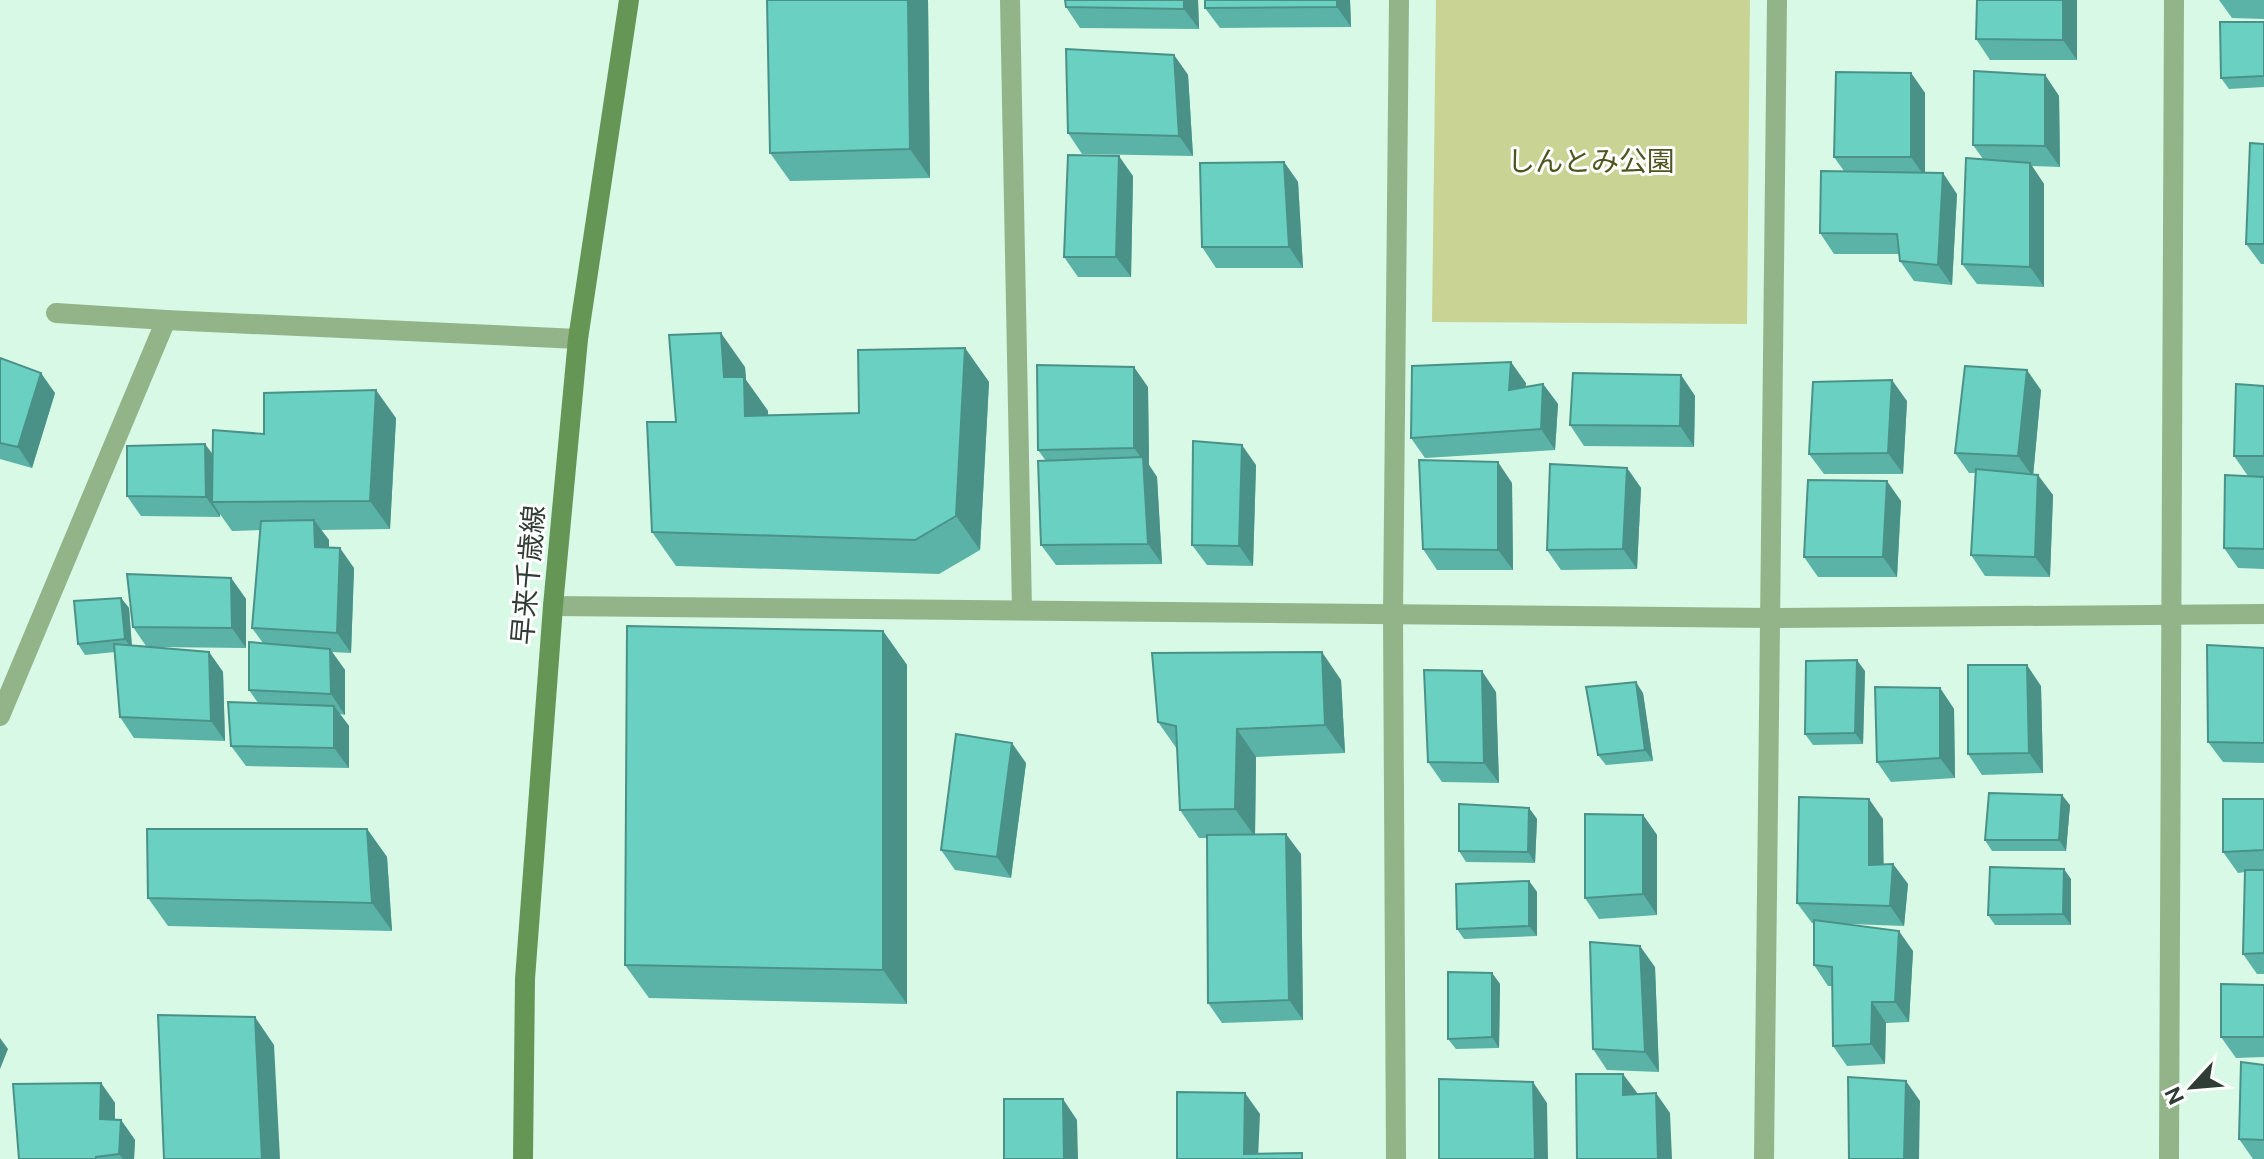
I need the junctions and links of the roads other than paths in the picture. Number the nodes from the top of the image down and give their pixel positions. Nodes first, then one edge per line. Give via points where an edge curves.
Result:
1 (629, 0) edge
2 (1010, 0) edge
3 (1399, 0) edge
4 (1777, 0) edge
5 (2174, 0) edge
6 (56, 313) dead end
7 (166, 320) junction
8 (578, 339) junction
9 (553, 606) junction
10 (1022, 610) junction
11 (2171, 614) junction
12 (2264, 614) edge
13 (1393, 615) junction
14 (1770, 618) junction
15 (0, 716) edge
16 (523, 1159) edge
17 (1396, 1159) edge
18 (1764, 1159) edge
19 (2169, 1159) edge

1 - 8 main road, 早来千歳線
2 - 10 street
3 - 13 street
4 - 14 street
5 - 11 street
6 - 7 street
7 - 8 street
7 - 15 street
8 - 9 main road, 早来千歳線
9 - 10 street
9 - 16 main road, 早来千歳線 via 525,979
10 - 13 street
11 - 12 street
11 - 14 street
11 - 19 street
13 - 14 street
13 - 17 street
14 - 18 street

